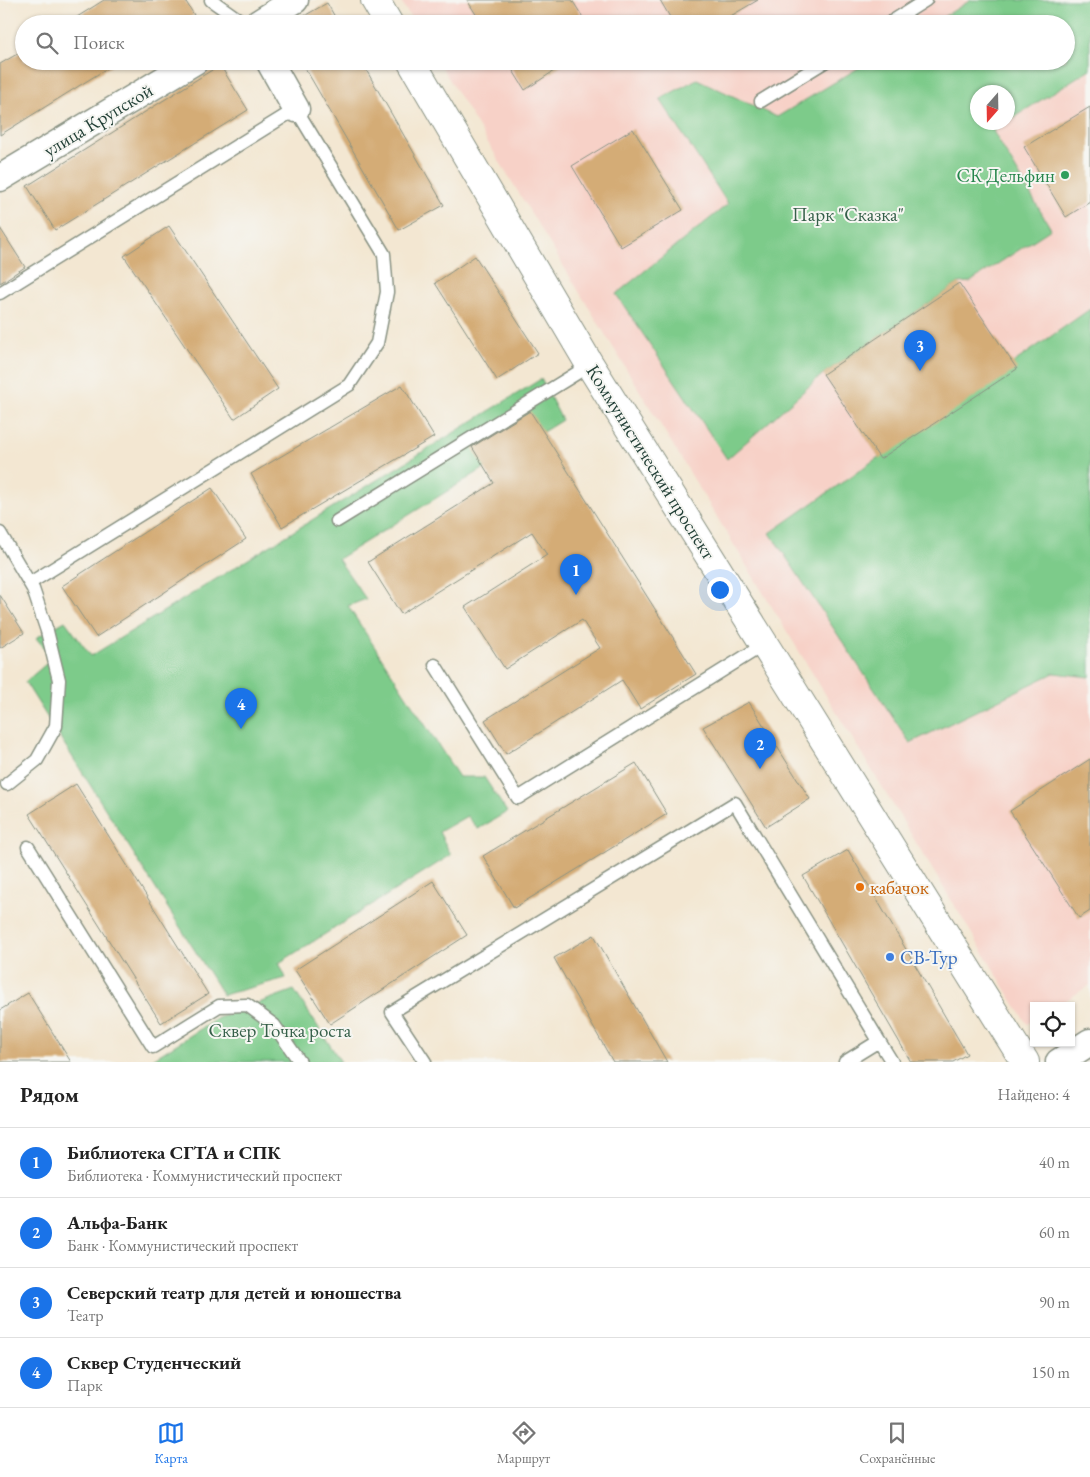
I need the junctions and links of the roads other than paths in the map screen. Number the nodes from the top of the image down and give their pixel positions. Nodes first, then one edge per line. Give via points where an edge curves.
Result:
1 (211, 0) edge
2 (295, 0) edge
3 (375, 0) edge
4 (926, 0) edge
5 (232, 15) edge
6 (271, 15) edge
7 (384, 15) edge
8 (902, 15) edge
9 (180, 70) edge
10 (274, 70) edge
11 (416, 70) edge
12 (812, 70) edge
13 (761, 102) dead end
14 (296, 108) junction
15 (0, 178) edge
16 (0, 292) edge
17 (590, 365) junction
18 (337, 521) dead end
19 (0, 533) edge
20 (30, 583) junction
21 (766, 644) junction
22 (435, 665) dead end
23 (7, 784) dead end
24 (28, 847) dead end
25 (879, 1041) junction
26 (1090, 1042) edge
27 (300, 1062) edge
28 (424, 1062) edge
29 (845, 1062) edge
30 (892, 1062) edge
31 (1025, 1062) edge
32 (1059, 1062) edge

1 - 5 lane
2 - 6 street
3 - 7 main road
4 - 8 lane
9 - 15 street, улица Крупской
10 - 14 street
11 - 17 main road, Коммунистический проспект
12 - 13 lane
14 - 16 lane
14 - 20 lane via 384,254 387,292 377,342 348,385
17 - 18 lane
17 - 21 main road, Коммунистический проспект
19 - 20 lane
20 - 23 lane via 47,631 59,680 56,726 37,760
21 - 22 lane via 518,798
21 - 31 main road, Коммунистический проспект
24 - 27 lane via 153,1047 219,1006 247,1005 274,1025
25 - 28 lane via 735,803 392,1012
25 - 29 lane
25 - 30 lane
26 - 32 street

